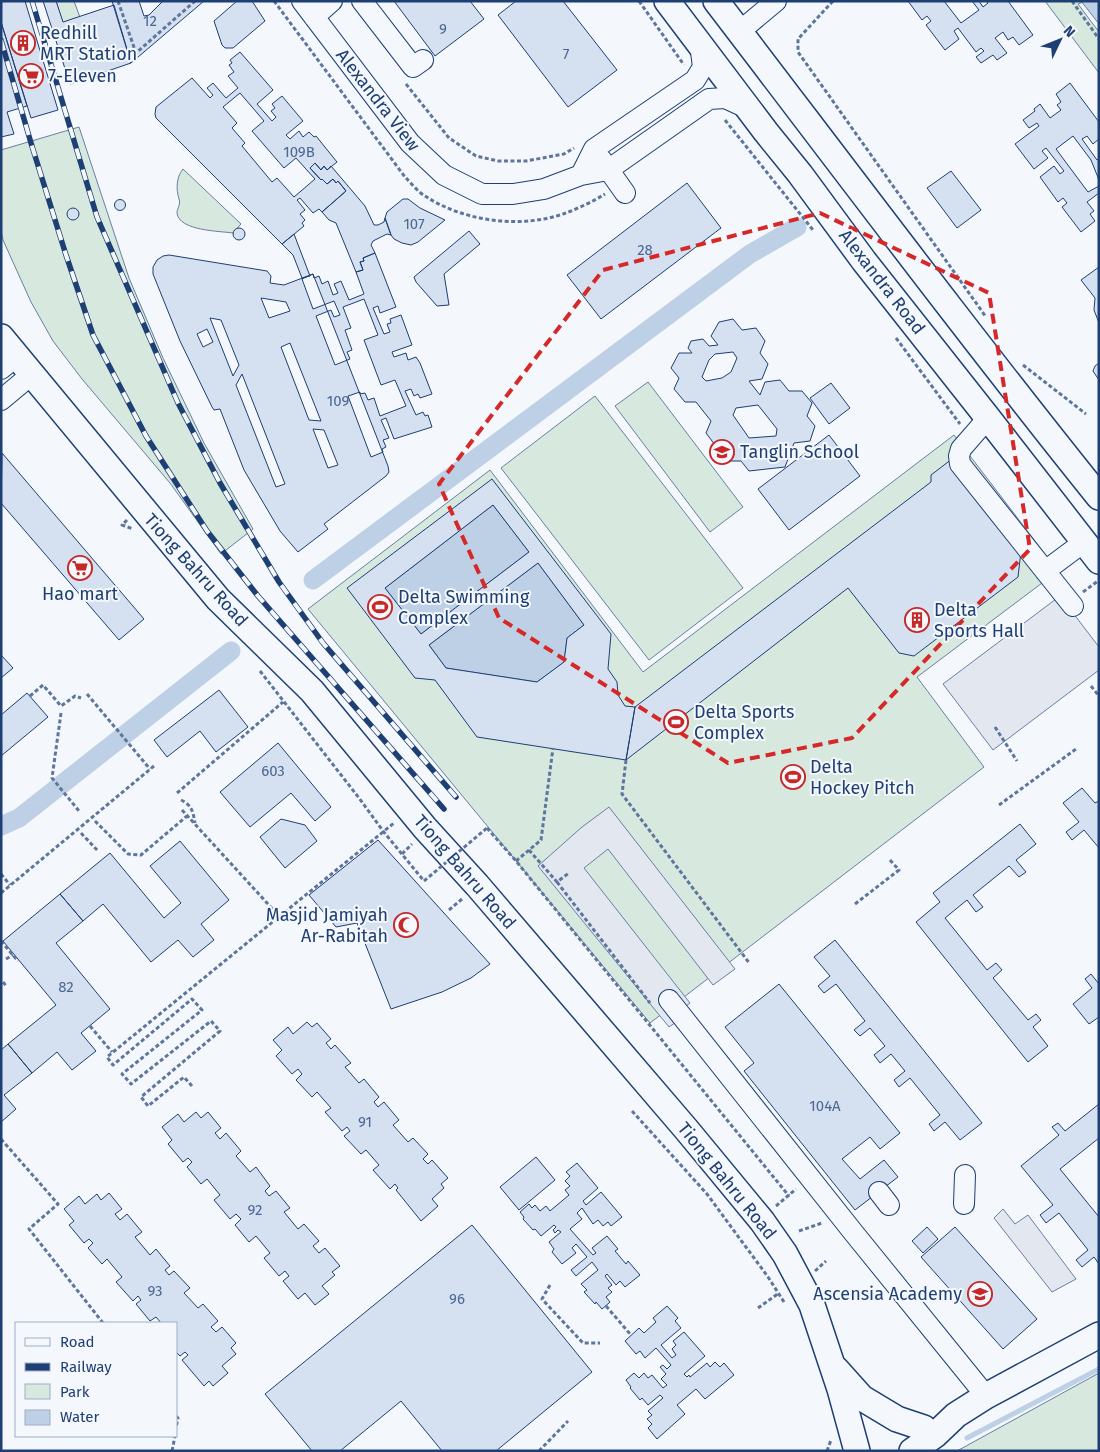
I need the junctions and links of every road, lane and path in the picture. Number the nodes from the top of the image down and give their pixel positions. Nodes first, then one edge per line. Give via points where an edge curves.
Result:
1 (118, 1) edge
2 (195, 1) edge
3 (332, 1) edge
4 (362, 1) edge
5 (639, 1) edge
6 (667, 1) edge
7 (716, 1) edge
8 (776, 1) edge
9 (833, 1) edge
10 (1072, 1) edge
11 (308, 9) edge
12 (739, 32) junction
13 (1099, 39) edge
14 (700, 44) junction
15 (423, 60) dead end
16 (688, 72) dead end
17 (400, 77) dead end
18 (749, 109) junction
19 (722, 116) dead end
20 (587, 147) junction
21 (832, 152) junction
22 (608, 170) junction
23 (800, 174) junction
24 (581, 175) junction
25 (625, 193) dead end
26 (818, 237) dead end
27 (990, 322) dead end
28 (1, 337) edge
29 (895, 337) dead end
30 (1018, 362) dead end
31 (16, 367) edge
32 (1, 400) edge
33 (1086, 414) dead end
34 (988, 418) junction
35 (970, 438) junction
36 (1099, 497) edge
37 (126, 521) dead end
38 (122, 525) dead end
39 (1092, 551) edge
40 (1045, 570) junction
41 (1073, 606) dead end
42 (1091, 686) dead end
43 (87, 694) dead end
44 (30, 696) dead end
45 (1099, 696) edge
46 (81, 698) dead end
47 (283, 702) dead end
48 (61, 714) dead end
49 (994, 727) dead end
50 (553, 748) dead end
51 (1076, 749) dead end
52 (626, 760) dead end
53 (1017, 761) dead end
54 (154, 766) dead end
55 (150, 769) junction
56 (176, 793) dead end
57 (181, 800) dead end
58 (1000, 806) dead end
59 (182, 810) dead end
60 (410, 810) junction
61 (79, 811) dead end
62 (187, 816) junction
63 (95, 821) dead end
64 (196, 825) junction
65 (81, 833) dead end
66 (529, 850) junction
67 (98, 851) dead end
68 (402, 854) dead end
69 (889, 858) dead end
70 (516, 861) junction
71 (1, 874) edge
72 (569, 874) dead end
73 (557, 882) junction
74 (10, 885) junction
75 (1, 893) edge
76 (855, 904) dead end
77 (278, 916) junction
78 (1, 941) edge
79 (13, 954) junction
80 (6, 959) dead end
81 (18, 960) dead end
82 (750, 964) dead end
83 (3, 982) dead end
84 (7, 987) dead end
85 (669, 1000) joint
86 (90, 1026) dead end
87 (112, 1052) junction
88 (192, 1086) dead end
89 (632, 1111) dead end
90 (1, 1139) edge
91 (965, 1175) dead end
92 (796, 1190) dead end
93 (789, 1196) junction
94 (964, 1204) dead end
95 (775, 1208) dead end
96 (826, 1262) dead end
97 (808, 1264) dead end
98 (819, 1268) dead end
99 (818, 1278) dead end
100 (550, 1285) dead end
101 (779, 1293) junction
102 (606, 1306) dead end
103 (758, 1308) dead end
104 (790, 1310) dead end
105 (102, 1322) edge
106 (631, 1335) dead end
107 (1099, 1335) edge
108 (600, 1343) dead end
109 (831, 1363) junction
110 (986, 1396) junction
111 (956, 1415) junction
112 (568, 1421) dead end
113 (924, 1428) junction
114 (175, 1437) edge
115 (841, 1438) edge
116 (172, 1451) edge
117 (540, 1451) edge
118 (827, 1451) edge
119 (857, 1451) edge
120 (893, 1451) edge
121 (912, 1451) edge

1 - 2 path via 136,53
3 - 11 street
4 - 15 street via 413,67
5 - 16 path
6 - 14 main road, Alexandra Road
7 - 12 main road
8 - 12 street
9 - 27 path via 798,39 798,52
10 - 13 path
11 - 24 street, Alexandra View via 410,143 444,176 482,194 513,194 544,190
12 - 21 main road
14 - 18 main road, Alexandra Road
14 - 20 street via 703,67 695,80
17 - 20 path via 449,138 476,156 498,161 526,161
18 - 22 street, Alexandra View via 725,98 709,99
18 - 23 main road, Alexandra Road
19 - 26 path
20 - 22 street
20 - 24 street
21 - 23 main road via 836,165 833,180 819,186
21 - 36 main road via 924,275
22 - 24 street, Alexandra View
22 - 25 street
23 - 34 main road, Alexandra Road
28 - 31 main road, Tiong Bahru Road
29 - 35 path
30 - 33 path
31 - 32 street
31 - 60 main road, Tiong Bahru Road via 213,593 312,692
34 - 35 street
34 - 39 main road, Alexandra Road
35 - 40 street via 961,449 960,464
37 - 38 path
39 - 40 street
40 - 41 street
42 - 45 path
43 - 55 path
44 - 46 path via 43,685 61,706 75,696
47 - 56 path
48 - 61 path via 52,778
49 - 53 path
50 - 66 path via 541,840
51 - 58 path
52 - 82 path via 622,794
54 - 55 path
55 - 74 path
57 - 64 path via 192,808
59 - 62 path
60 - 77 path
60 - 109 main road, Tiong Bahru Road via 762,1221 785,1254 812,1305
62 - 63 path via 141,856 128,854
62 - 64 path
64 - 77 path
65 - 67 path
66 - 70 path
66 - 73 path
68 - 70 path, bridge via 424,881 487,828
69 - 76 path via 899,870
70 - 93 path
71 - 74 path
72 - 73 path
73 - 85 path via 656,1010
74 - 75 path
77 - 87 path
78 - 79 path
79 - 80 path
79 - 81 path
83 - 84 path
85 - 110 street via 745,1084 798,1150
86 - 87 path
87 - 88 path via 107,1057 113,1065 192,999 202,1010 122,1074 131,1084 211,1021 220,1031 141,1096 148,1106 184,1077
89 - 101 path via 707,1194
90 - 105 path via 58,1204 29,1229
91 - 94 street
92 - 93 path
93 - 95 path
96 - 98 path
97 - 99 path
100 - 108 path via 542,1299 583,1343
101 - 103 path
101 - 104 path
102 - 106 path
107 - 110 main road
109 - 113 main road via 862,1398 897,1419
109 - 115 main road, Tiong Bahru Road via 840,1389
110 - 111 main road
111 - 113 main road
111 - 121 main road
112 - 117 path
113 - 120 main road
114 - 116 path
115 - 118 path
115 - 119 main road, Tiong Bahru Road

